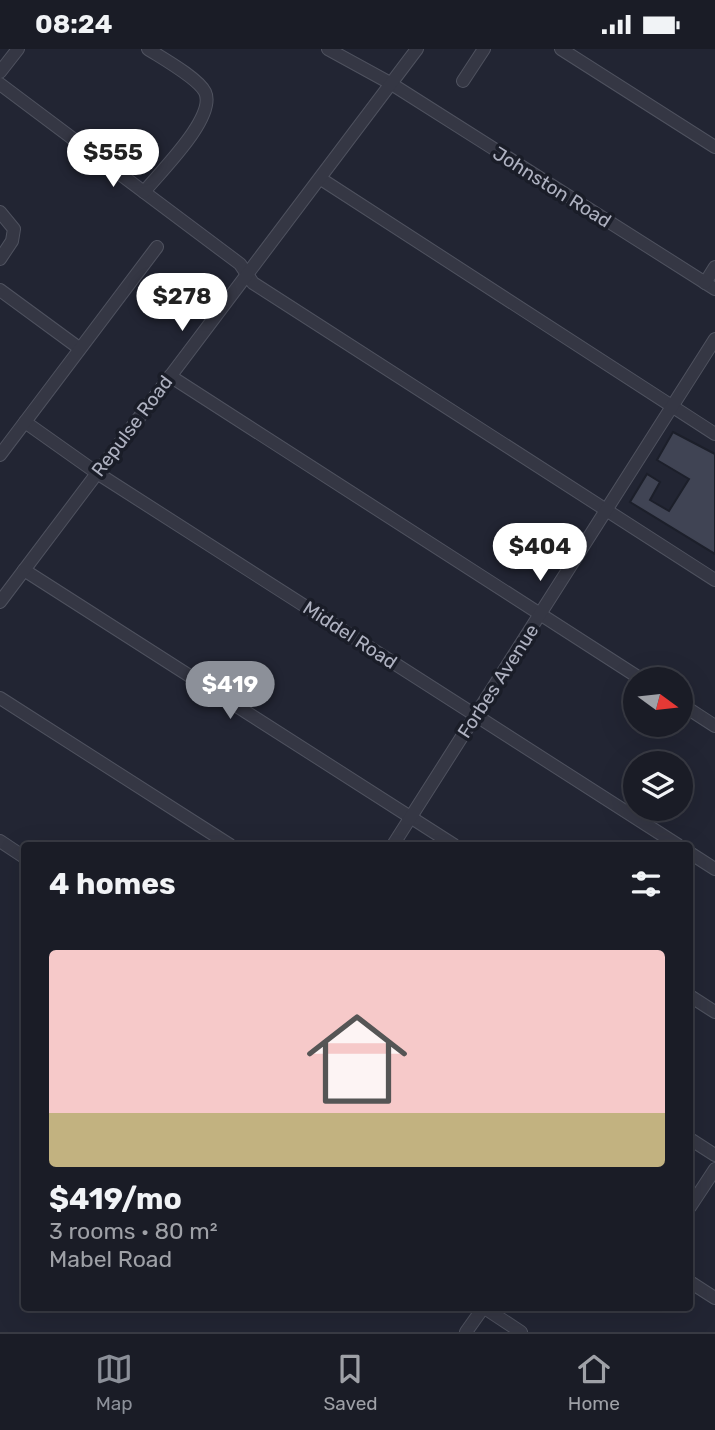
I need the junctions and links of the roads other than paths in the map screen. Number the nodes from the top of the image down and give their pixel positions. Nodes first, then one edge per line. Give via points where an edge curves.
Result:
1 (18, 49) edge
2 (148, 49) edge
3 (328, 49) edge
4 (416, 49) edge
5 (484, 49) edge
6 (561, 49) edge
7 (0, 72) edge
8 (463, 81) dead end
9 (390, 83) junction
10 (0, 84) edge
11 (715, 147) edge
12 (321, 179) junction
13 (144, 192) junction
14 (0, 212) edge
15 (157, 247) dead end
16 (0, 259) edge
17 (715, 267) edge
18 (247, 274) junction
19 (710, 286) edge
20 (0, 290) edge
21 (715, 339) edge
22 (79, 348) junction
23 (170, 376) junction
24 (672, 406) junction
25 (25, 422) junction
26 (715, 434) edge
27 (0, 455) edge
28 (97, 473) junction
29 (606, 510) junction
30 (24, 570) junction
31 (715, 580) edge
32 (0, 602) edge
33 (540, 614) junction
34 (623, 667) edge
35 (0, 698) edge
36 (693, 712) edge
37 (475, 715) junction
38 (715, 726) edge
39 (411, 817) junction
40 (0, 841) edge
41 (225, 842) edge
42 (395, 842) edge
43 (449, 842) edge
44 (673, 842) edge
45 (21, 855) edge
46 (693, 855) edge
47 (715, 869) edge
48 (693, 998) edge
49 (715, 1012) edge
50 (693, 1141) edge
51 (715, 1155) edge
52 (715, 1169) edge
53 (693, 1202) edge
54 (693, 1284) edge
55 (715, 1298) edge
56 (480, 1311) edge
57 (489, 1311) edge
58 (466, 1332) edge
59 (521, 1332) edge

1 - 7 street
2 - 13 street via 202,88 208,105 203,120
3 - 9 street, Johnston Road
4 - 9 street, Repulse Road
5 - 8 street
6 - 11 street
9 - 12 street, Repulse Road
9 - 19 street, Johnston Road
10 - 13 street
12 - 18 street, Repulse Road
12 - 24 street
13 - 18 street
14 - 16 street via 14,229
15 - 22 street
17 - 19 street
18 - 23 street, Repulse Road
18 - 29 street via 261,289
20 - 22 street
21 - 24 street, Forbes Avenue
22 - 25 street
23 - 28 street, Repulse Road
23 - 33 street
24 - 26 street
24 - 29 street, Forbes Avenue
25 - 27 street
25 - 28 street, Middel Road
28 - 30 street, Repulse Road
28 - 37 street, Middel Road
29 - 31 street
29 - 33 street, Forbes Avenue
30 - 32 street, Repulse Road
30 - 39 street
33 - 34 street
33 - 37 street, Forbes Avenue
35 - 41 street
36 - 38 street
37 - 39 street, Forbes Avenue
37 - 44 street, Middel Road
39 - 42 street, Forbes Avenue
39 - 43 street
40 - 45 street
46 - 47 street
48 - 49 street
50 - 51 street
52 - 53 street
54 - 55 street
56 - 58 street
57 - 59 street

